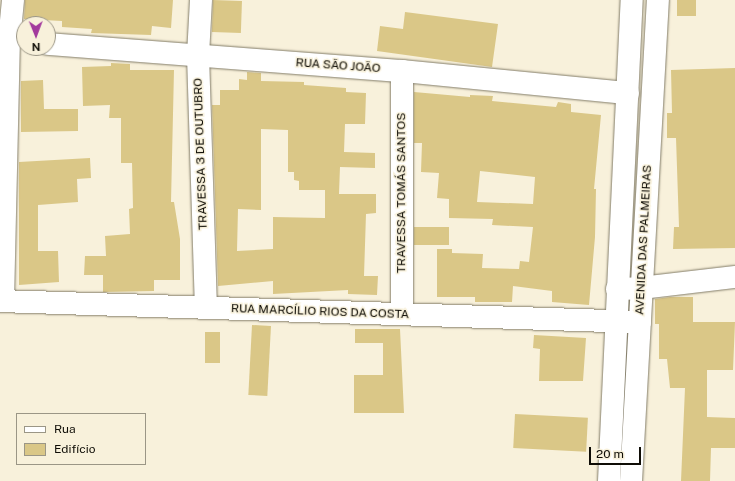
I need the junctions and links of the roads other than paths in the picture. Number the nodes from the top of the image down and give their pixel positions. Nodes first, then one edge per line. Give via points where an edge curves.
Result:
1 (13, 0) edge
2 (200, 0) edge
3 (632, 0) edge
4 (658, 0) edge
5 (11, 41) edge
6 (56, 45) edge
7 (198, 56) junction
8 (402, 71) junction
9 (628, 93) junction
10 (735, 277) edge
11 (641, 288) junction
12 (618, 289) junction
13 (2, 301) edge
14 (206, 308) junction
15 (402, 314) junction
16 (617, 321) junction
17 (640, 322) junction
18 (609, 481) edge
19 (631, 481) edge

1 - 5 street
2 - 7 street, TRAVESSA 3 DE OUTUBRO
3 - 9 street, AVENIDA DAS PALMEIRAS
4 - 11 street, AVENIDA DAS PALMEIRAS
5 - 13 street
6 - 7 street, RUA SÃO JOÃO
7 - 8 street, RUA SÃO JOÃO
7 - 14 street, TRAVESSA 3 DE OUTUBRO
8 - 9 street, RUA SÃO JOÃO
8 - 15 street, TRAVESSA TOMÁS SANTOS
9 - 12 street, AVENIDA DAS PALMEIRAS
10 - 11 street
11 - 12 street
11 - 17 street, AVENIDA DAS PALMEIRAS
12 - 16 street, AVENIDA DAS PALMEIRAS
13 - 14 street, RUA MARCÍLIO RIOS DA COSTA
14 - 15 street, RUA MARCÍLIO RIOS DA COSTA
15 - 16 street, RUA MARCÍLIO RIOS DA COSTA
16 - 17 street, RUA MARCÍLIO RIOS DA COSTA
16 - 18 street, AVENIDA DAS PALMEIRAS
17 - 19 street, AVENIDA DAS PALMEIRAS

